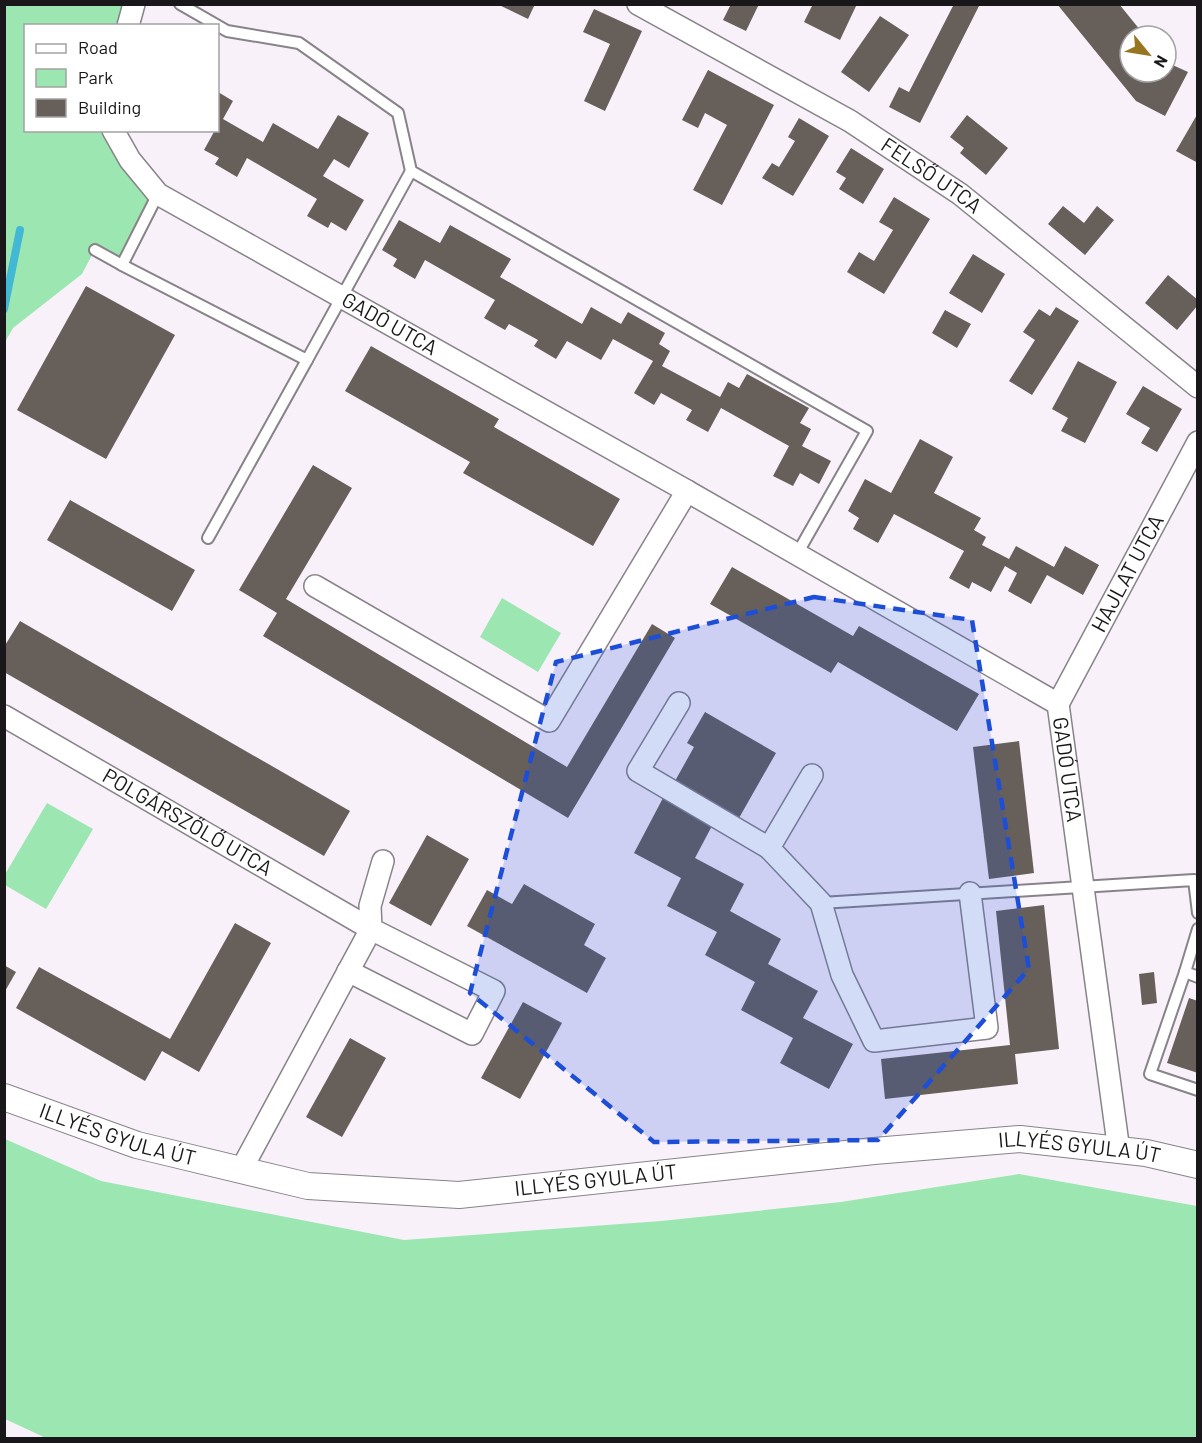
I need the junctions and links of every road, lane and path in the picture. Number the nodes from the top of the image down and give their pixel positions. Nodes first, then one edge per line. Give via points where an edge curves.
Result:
1 (134, 4) edge
2 (180, 4) edge
3 (638, 4) edge
4 (129, 24) edge
5 (215, 24) edge
6 (219, 26) edge
7 (114, 132) edge
8 (411, 171) junction
9 (158, 194) junction
10 (94, 250) dead end
11 (122, 265) junction
12 (342, 297) junction
13 (307, 360) junction
14 (1197, 387) edge
15 (1197, 442) edge
16 (687, 491) junction
17 (208, 538) dead end
18 (797, 554) junction
19 (315, 586) dead end
20 (679, 702) dead end
21 (1058, 704) junction
22 (4, 716) edge
23 (812, 774) dead end
24 (769, 848) junction
25 (383, 861) dead end
26 (1084, 886) junction
27 (970, 893) junction
28 (821, 903) junction
29 (1197, 914) edge
30 (371, 929) junction
31 (1197, 929) edge
32 (348, 971) junction
33 (1185, 972) junction
34 (1197, 976) edge
35 (1197, 1090) edge
36 (4, 1097) edge
37 (1119, 1150) junction
38 (1197, 1165) edge
39 (241, 1170) junction

1 - 4 street
2 - 5 lane
3 - 14 street, FELSŐ UTCA via 850,121 960,194
6 - 8 lane via 299,44 398,113
7 - 9 street, GADÓ UTCA via 130,160
8 - 12 lane
8 - 18 lane via 867,431
9 - 11 lane
9 - 12 street, GADÓ UTCA
10 - 11 lane
11 - 13 lane
12 - 13 lane
12 - 16 street, GADÓ UTCA
13 - 17 lane
15 - 21 street, HAJLAT UTCA
16 - 18 street, GADÓ UTCA
16 - 19 street via 549,721
18 - 21 street, GADÓ UTCA
20 - 24 street via 638,771
21 - 26 street, GADÓ UTCA
22 - 30 street, POLGÁRSZŐLŐ UTCA
23 - 24 street
24 - 28 street
25 - 30 street via 370,906
26 - 27 lane
26 - 29 lane via 1194,880
26 - 37 street, GADÓ UTCA
27 - 28 lane
27 - 28 street via 987,1028 874,1041 842,975
30 - 32 street
30 - 32 street, POLGÁRSZŐLŐ UTCA via 494,991 472,1034
31 - 33 lane
32 - 39 street
33 - 34 lane
33 - 35 lane via 1150,1074
36 - 39 street, ILLYÉS GYULA ÚT via 137,1145
37 - 38 street, ILLYÉS GYULA ÚT
37 - 39 street, ILLYÉS GYULA ÚT via 1020,1139 459,1195 308,1186

